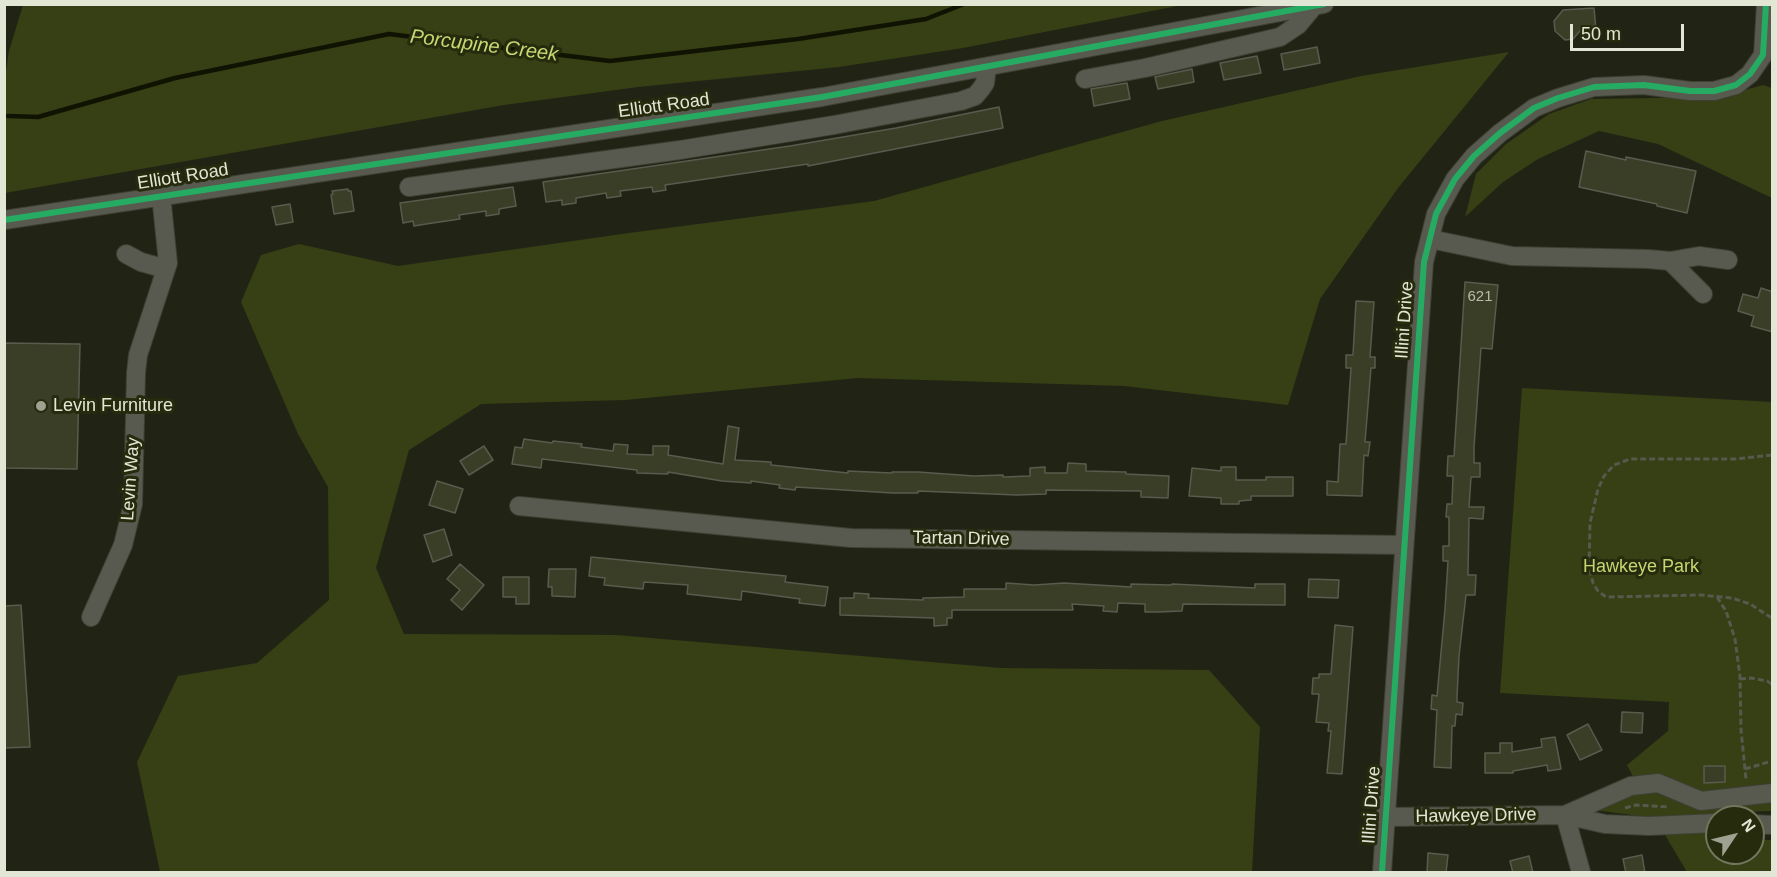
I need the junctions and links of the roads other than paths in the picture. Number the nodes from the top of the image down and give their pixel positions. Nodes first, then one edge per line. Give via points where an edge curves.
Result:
1 (1766, 4) edge
2 (1319, 6) edge
3 (987, 67) junction
4 (1085, 79) dead end
5 (488, 147) junction
6 (492, 176) junction
7 (409, 187) dead end
8 (160, 195) junction
9 (4, 219) edge
10 (1430, 239) junction
11 (126, 254) dead end
12 (1728, 260) dead end
13 (1670, 261) junction
14 (166, 269) junction
15 (1702, 294) dead end
16 (519, 506) dead end
17 (1404, 545) junction
18 (91, 617) dead end
19 (1773, 793) edge
20 (1565, 814) junction
21 (1386, 817) junction
22 (1705, 824) edge
23 (1382, 873) edge
24 (1581, 873) edge

1 - 10 street, Illini Drive via 1763,55 1736,86 1714,91 1644,85 1594,87 1534,108 1474,156 1436,214
2 - 3 street, Elliott Road
2 - 4 street via 1280,37
3 - 5 street, Elliott Road via 822,97
3 - 6 street via 981,89 975,96 961,100 680,150
5 - 6 street
5 - 8 street, Elliott Road
6 - 7 street
8 - 9 street, Elliott Road
8 - 14 street, Levin Way via 168,251
10 - 13 street via 1512,256
10 - 17 street, Illini Drive via 1424,262
11 - 14 street
12 - 13 street via 1699,256
13 - 15 street
14 - 18 street, Levin Way via 138,355 129,525
16 - 17 street, Tartan Drive via 851,538
17 - 21 street, Illini Drive
19 - 20 street, Hawkeye Drive via 1701,801 1658,783 1631,786
20 - 21 street, Hawkeye Drive
20 - 22 street, Hawkeye Drive via 1605,824
20 - 24 street
21 - 23 street, Illini Drive

